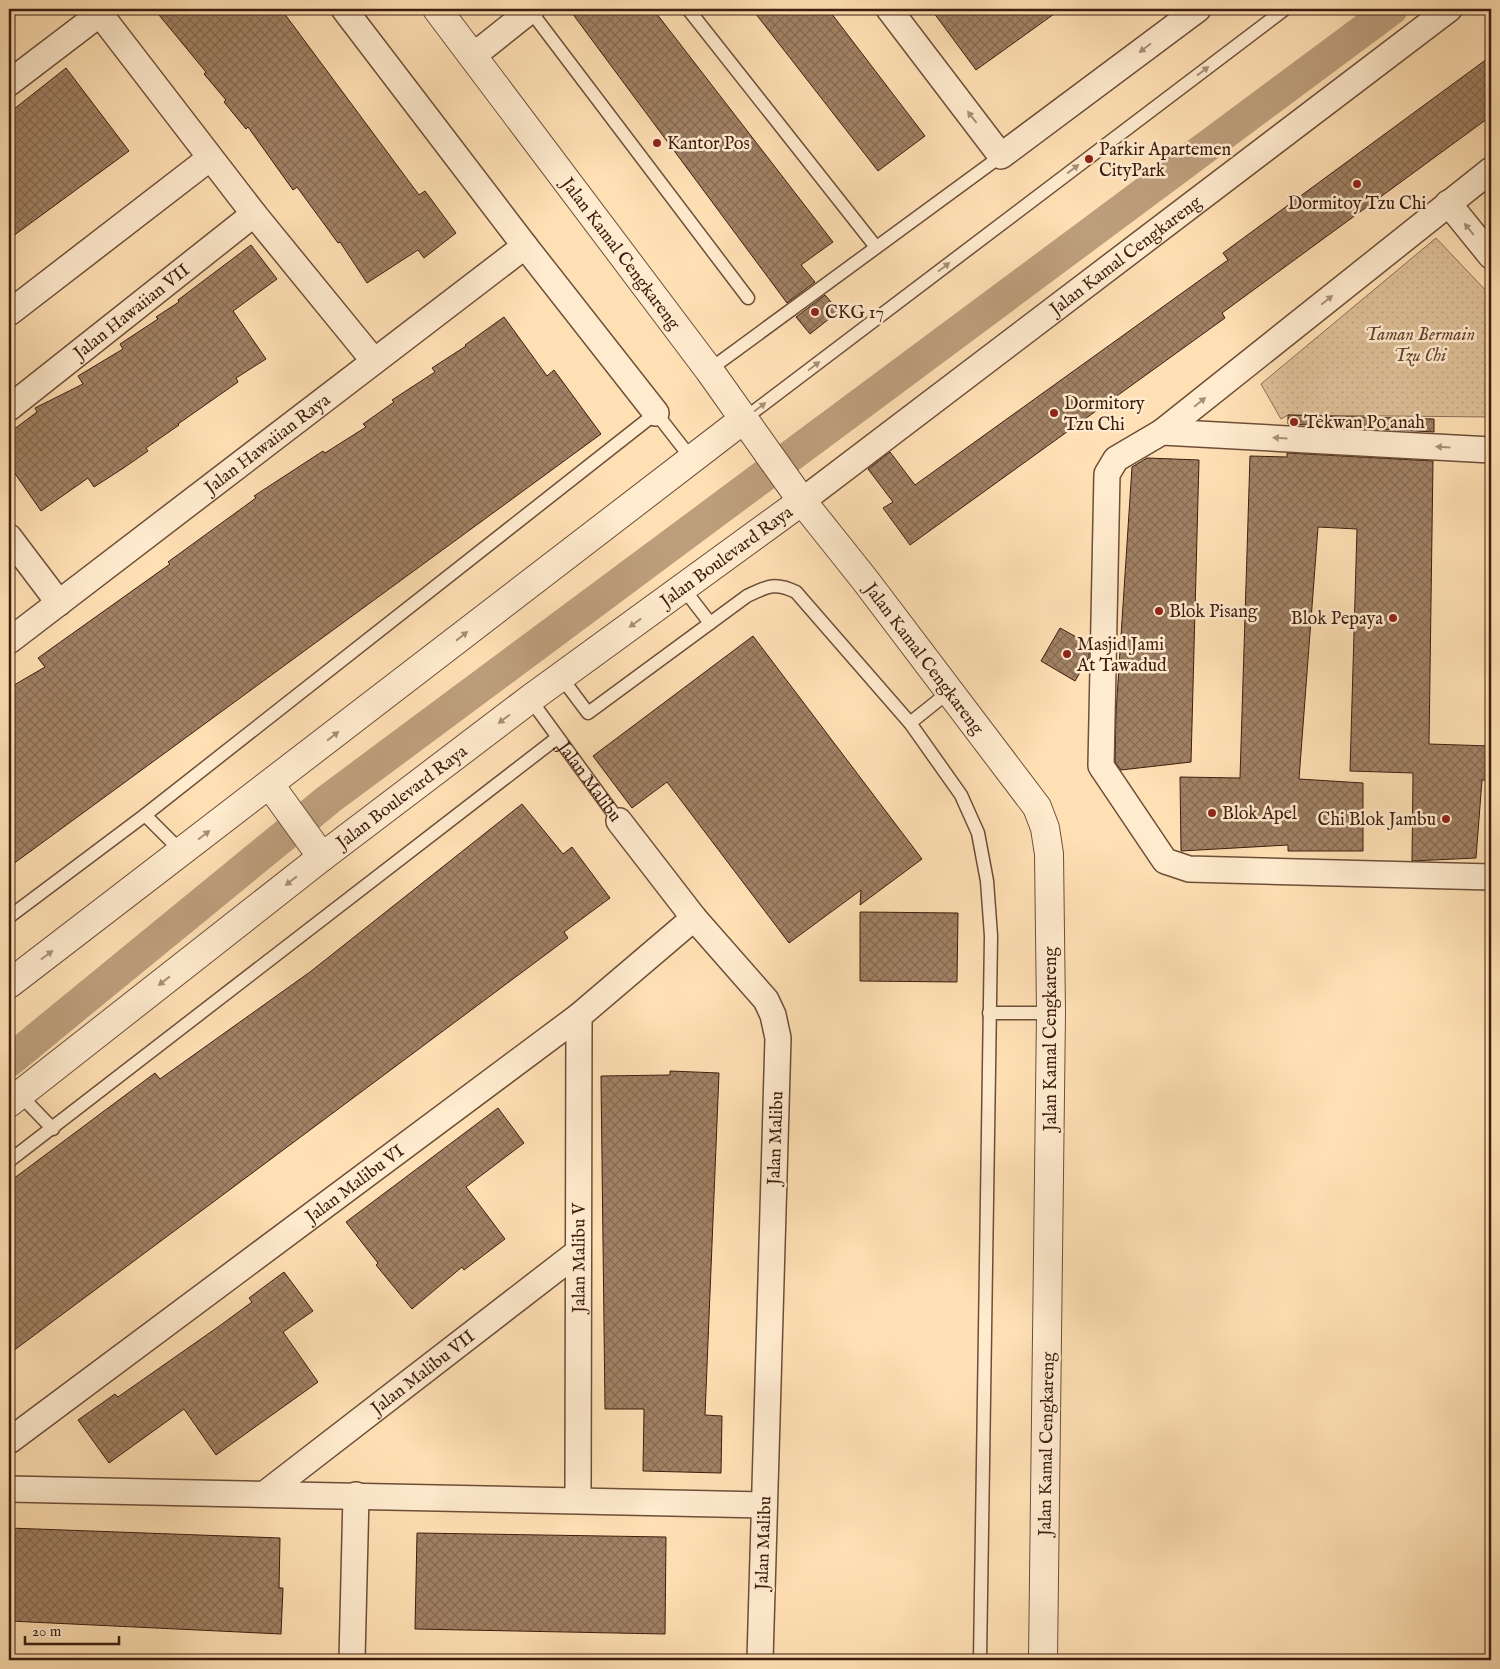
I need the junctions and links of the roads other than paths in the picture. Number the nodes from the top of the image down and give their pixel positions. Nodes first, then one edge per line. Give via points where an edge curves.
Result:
1 (344, 9) edge
2 (437, 9) edge
3 (531, 9) edge
4 (688, 9) edge
5 (888, 9) edge
6 (1198, 9) edge
7 (1285, 9) edge
8 (1449, 9) edge
9 (103, 11) edge
10 (473, 56) junction
11 (9, 83) edge
12 (1002, 156) junction
13 (210, 158) junction
14 (1491, 170) edge
15 (1448, 203) junction
16 (254, 214) junction
17 (525, 246) junction
18 (876, 247) junction
19 (1491, 256) edge
20 (748, 298) dead end
21 (9, 313) edge
22 (374, 361) junction
23 (709, 370) junction
24 (9, 408) edge
25 (656, 413) junction
26 (750, 428) junction
27 (1162, 432) junction
28 (1491, 450) edge
29 (691, 458) junction
30 (794, 490) junction
31 (9, 537) edge
32 (683, 588) junction
33 (59, 603) junction
34 (710, 624) junction
35 (9, 641) edge
36 (561, 677) junction
37 (950, 691) junction
38 (530, 699) junction
39 (910, 723) junction
40 (557, 738) junction
41 (273, 789) junction
42 (145, 815) junction
43 (619, 821) joint
44 (182, 852) junction
45 (318, 852) junction
46 (1491, 877) edge
47 (9, 917) edge
48 (694, 918) junction
49 (9, 984) edge
50 (989, 1013) junction
51 (1051, 1013) junction
52 (579, 1016) junction
53 (14, 1099) edge
54 (53, 1128) junction
55 (9, 1161) edge
56 (578, 1252) junction
57 (9, 1442) edge
58 (9, 1489) edge
59 (266, 1493) junction
60 (356, 1495) junction
61 (578, 1500) junction
62 (764, 1505) junction
63 (352, 1660) edge
64 (760, 1660) edge
65 (980, 1660) edge
66 (1043, 1660) edge

1 - 17 street
2 - 10 street, Jalan Kamal Cengkareng
3 - 10 street
3 - 20 lane
4 - 18 lane
12 -> 5 street
6 -> 12 street
26 -> 7 lane
8 - 30 street, Jalan Kamal Cengkareng
9 - 11 street
9 - 13 street
10 - 23 street, Jalan Kamal Cengkareng
12 - 18 lane
13 - 16 street
13 - 21 street
14 - 15 street
19 -> 15 street
27 -> 15 street
16 - 22 street
16 - 24 street, Jalan Hawaiian VII
17 - 22 street, Jalan Hawaiian Raya
17 - 25 street
18 - 23 lane
22 - 33 street, Jalan Hawaiian Raya
23 - 26 street, Jalan Kamal Cengkareng
25 - 29 lane
25 - 42 lane
26 - 29 street
26 - 30 street, Jalan Kamal Cengkareng
28 -> 27 street
27 - 46 street via 1116,459 1107,474 1102,766 1152,844 1165,861 1189,870
41 -> 29 street
30 - 32 street, Jalan Boulevard Raya
30 - 37 street, Jalan Kamal Cengkareng
31 - 33 street
32 - 34 lane
32 -> 36 street, Jalan Boulevard Raya
33 - 35 street, Jalan Hawaiian Raya
34 - 36 lane via 588,713
34 - 39 lane via 763,588 783,586 796,592
36 - 38 street, Jalan Boulevard Raya
37 - 39 lane
37 - 51 street, Jalan Kamal Cengkareng via 1037,806 1045,828 1049,854
38 - 40 lane, Jalan Malibu
38 -> 45 street, Jalan Boulevard Raya
39 - 50 lane via 961,795 978,833 987,882 990,926
40 - 43 lane, Jalan Malibu
40 - 54 lane
44 -> 41 street
41 - 45 street
42 - 44 lane
42 - 47 lane
43 - 48 street, Jalan Malibu
49 -> 44 street
45 -> 53 street, Jalan Boulevard Raya
48 - 52 street, Jalan Malibu VI
48 - 62 street, Jalan Malibu via 766,1000 774,1015 778,1038
50 - 51 lane
50 - 65 lane
51 - 66 street, Jalan Kamal Cengkareng
52 - 56 street, Jalan Malibu V
52 - 57 street, Jalan Malibu VI
53 - 54 lane
54 - 55 lane
56 - 59 street, Jalan Malibu VII
56 - 61 street, Jalan Malibu V
58 - 59 street
59 - 60 street
60 - 61 street
60 - 63 street
61 - 62 street
62 - 64 street, Jalan Malibu

